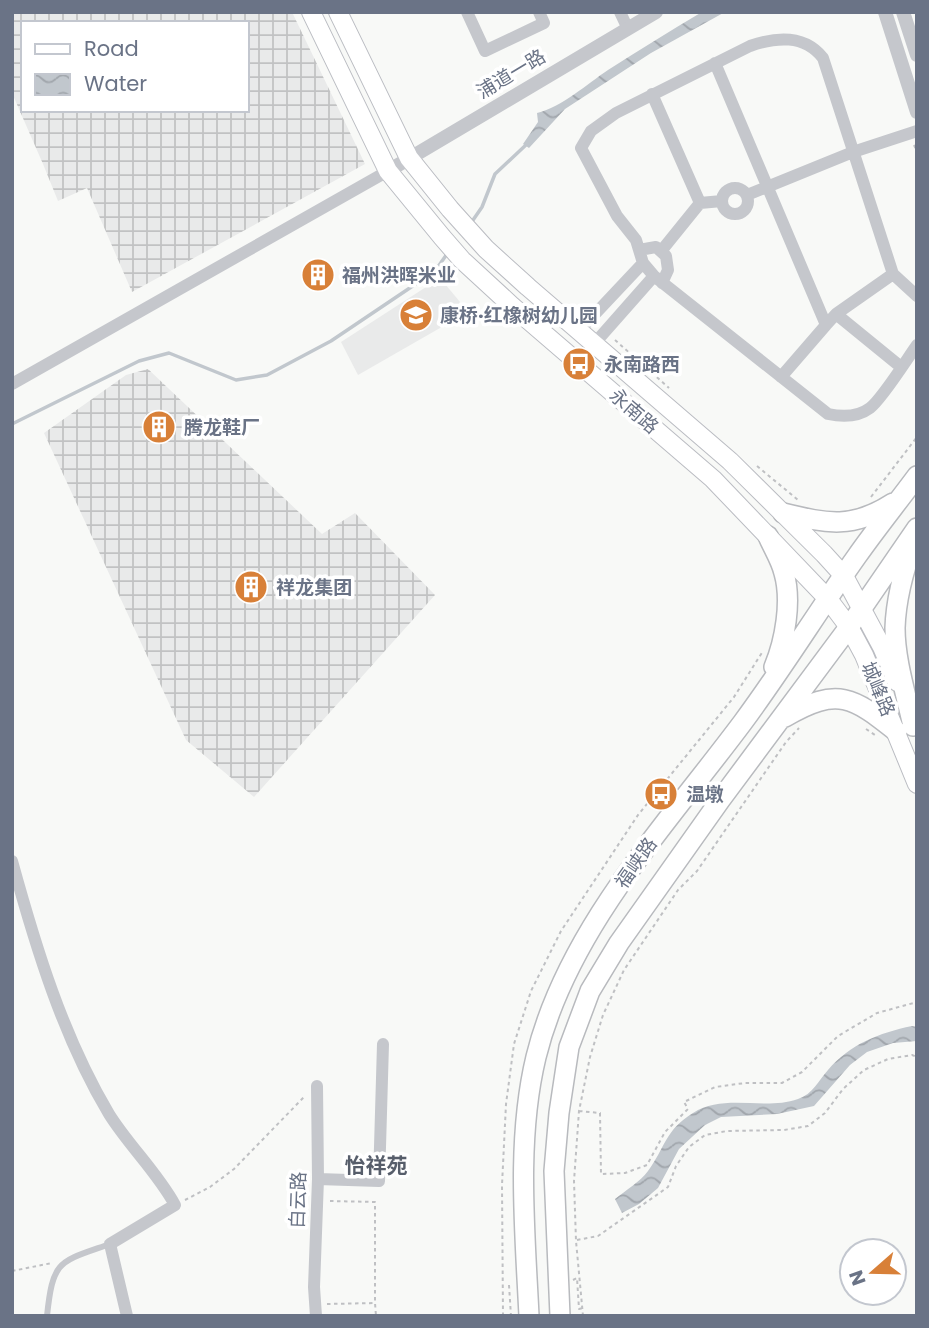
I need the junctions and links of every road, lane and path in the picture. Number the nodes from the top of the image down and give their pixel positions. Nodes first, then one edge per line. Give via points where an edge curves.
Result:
1 (311, 12) edge
2 (338, 12) edge
3 (467, 12) edge
4 (540, 12) edge
5 (620, 12) edge
6 (656, 12) edge
7 (904, 12) edge
8 (885, 14) edge
9 (628, 29) junction
10 (917, 55) edge
11 (715, 63) junction
12 (652, 94) junction
13 (917, 112) edge
14 (917, 131) edge
15 (853, 152) junction
16 (408, 158) junction
17 (388, 171) junction
18 (768, 187) junction
19 (747, 194) junction
20 (722, 201) junction
21 (700, 202) junction
22 (639, 250) junction
23 (662, 250) junction
24 (643, 263) junction
25 (893, 274) junction
26 (658, 279) junction
27 (917, 296) edge
28 (836, 314) junction
29 (827, 325) junction
30 (579, 331) junction
31 (600, 338) junction
32 (917, 345) edge
33 (901, 367) junction
34 (781, 377) junction
35 (12, 384) edge
36 (677, 396) dead end
37 (917, 436) edge
38 (749, 459) dead end
39 (917, 475) edge
40 (900, 498) junction
41 (870, 499) dead end
42 (801, 502) dead end
43 (783, 513) junction
44 (917, 528) edge
45 (917, 535) edge
46 (768, 536) junction
47 (844, 576) junction
48 (828, 599) junction
49 (861, 607) junction
50 (849, 627) junction
51 (899, 688) junction
52 (763, 694) junction
53 (882, 695) junction
54 (778, 721) junction
55 (740, 725) junction
56 (801, 725) dead end
57 (866, 729) dead end
58 (909, 731) edge
59 (763, 741) junction
60 (917, 785) edge
61 (12, 862) edge
62 (917, 1002) edge
63 (383, 1044) dead end
64 (917, 1057) edge
65 (317, 1086) joint
66 (579, 1111) junction
67 (318, 1179) junction
68 (317, 1201) junction
69 (175, 1205) junction
70 (576, 1241) junction
71 (110, 1244) junction
72 (64, 1260) junction
73 (12, 1271) edge
74 (509, 1285) dead end
75 (375, 1303) junction
76 (583, 1308) junction
77 (316, 1310) edge
78 (47, 1316) edge
79 (127, 1316) edge
80 (376, 1316) edge
81 (511, 1316) edge
82 (529, 1316) edge
83 (560, 1316) edge
84 (575, 1316) edge
85 (583, 1316) edge

1 - 17 main road, 永南路
2 - 16 main road, 城峰路
3 - 4 street via 485,51 544,23
5 - 9 street
6 - 9 street, 浦道一路
7 - 10 street
8 - 13 street
9 - 16 street, 浦道一路
11 - 12 street
11 - 15 street via 771,39 788,38 815,48 823,58
11 - 18 street
12 - 21 street
12 - 22 street via 598,124 581,148
14 - 15 street
15 - 18 street
15 - 25 street
16 - 17 street, 浦道一路
16 - 30 main road, 城峰路 via 475,237
17 - 35 street
17 - 46 main road, 永南路 via 462,260 713,479
18 - 19 street
18 - 29 street
19 - 20 street via 732,188
19 - 20 street via 747,207 741,212 729,212
20 - 21 street
21 - 23 street
22 - 23 street
22 - 24 street
23 - 26 street via 667,275
24 - 26 street
24 - 30 street
25 - 27 street
25 - 28 street
26 - 31 street
26 - 34 street
28 - 29 street
28 - 33 street
29 - 34 street
30 - 31 main road, 城峰路
31 - 36 path
31 - 43 main road, 城峰路
32 - 33 street
33 - 34 street via 872,407 843,417 828,414
37 - 41 path
38 - 42 path
39 - 40 highway, 福峡路
40 - 43 highway via 879,512 843,523
40 - 47 highway, 福峡路
43 - 47 main road, 城峰路
44 - 49 highway, 福峡路
45 - 58 highway via 899,592 895,629
46 - 48 main road, 永南路
46 - 52 highway via 784,572 787,594 781,646
47 - 48 highway, 福峡路
47 - 49 main road, 城峰路
48 - 50 main road, 城峰路
48 - 52 highway, 福峡路
49 - 50 highway, 福峡路
49 - 51 main road, 城峰路
50 - 53 main road, 城峰路
50 - 54 highway, 福峡路
51 - 53 main road
51 - 58 main road, 城峰路
52 - 55 highway, 福峡路
53 - 58 main road, 城峰路
54 - 58 highway via 818,701 836,698 866,707
54 - 59 highway, 福峡路
55 - 59 highway
55 - 82 highway, 福峡路 via 632,868 573,960 555,998 536,1059 529,1105 524,1203
56 - 66 path via 624,970 603,1015
57 - 58 path via 874,736
58 - 60 main road, 城峰路
59 - 83 highway, 福峡路 via 619,943 575,1029 565,1067 554,1171
61 - 69 street via 54,996 83,1061 110,1115
62 - 66 path via 877,1013 838,1036 802,1072 782,1083 715,1087 684,1102 688,1109 665,1132 647,1165 625,1173 600,1174 600,1113
63 - 67 street via 379,1181
64 - 70 path via 888,1059 864,1070 808,1126 705,1135 690,1147 668,1187 598,1236
65 - 67 street, 白云路
65 - 69 path via 234,1169
66 - 70 path
67 - 68 street, 白云路
68 - 75 path via 375,1202
68 - 77 street, 白云路
69 - 71 street
70 - 76 path
71 - 72 lane
71 - 79 street
72 - 73 path
72 - 78 lane via 53,1279
74 - 81 path
75 - 77 path
75 - 80 path
76 - 84 path via 579,1309 577,1278 573,1279
76 - 85 path

